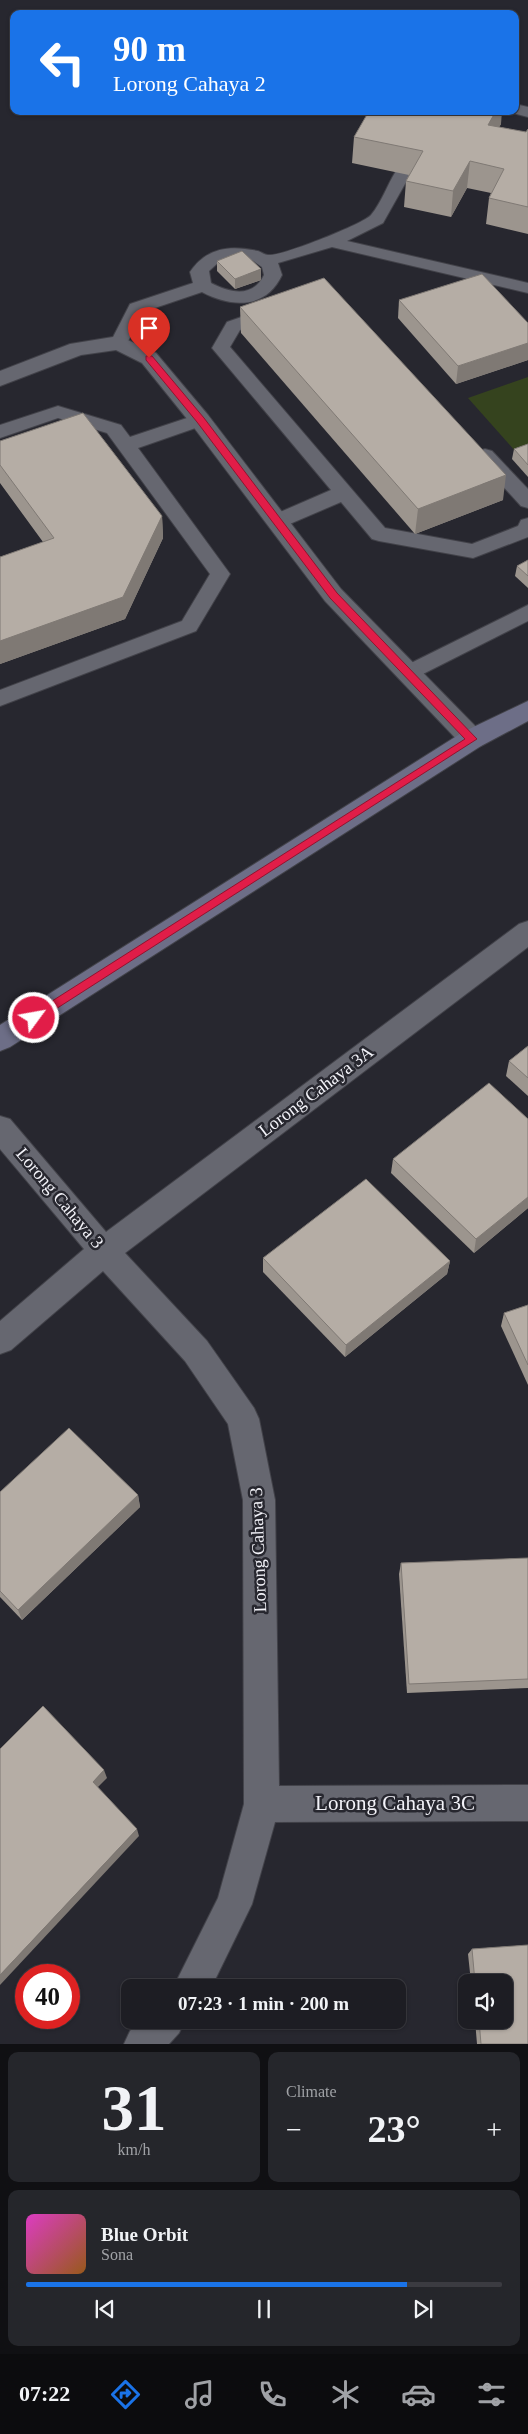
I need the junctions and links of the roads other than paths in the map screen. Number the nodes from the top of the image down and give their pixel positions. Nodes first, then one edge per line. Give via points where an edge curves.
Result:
1 (438, 115) edge
2 (426, 135) edge
3 (402, 175) edge
4 (331, 242) junction
5 (268, 262) junction
6 (203, 286) junction
7 (528, 288) edge
8 (287, 308) edge
9 (119, 343) junction
10 (0, 379) edge
11 (200, 420) junction
12 (0, 432) edge
13 (474, 443) edge
14 (126, 445) junction
15 (343, 493) junction
16 (528, 501) edge
17 (278, 521) junction
18 (528, 525) edge
19 (528, 612) edge
20 (408, 673) junction
21 (0, 698) edge
22 (528, 710) edge
23 (472, 739) junction
24 (528, 932) edge
25 (0, 1039) edge
26 (0, 1128) edge
27 (104, 1250) junction
28 (0, 1340) edge
29 (528, 1803) edge
30 (262, 1804) junction
31 (196, 1979) edge
32 (157, 2029) edge
33 (142, 2044) edge

1 - 2 lane
3 - 4 lane via 377,219
4 - 5 lane
4 - 7 lane
5 - 6 lane via 247,253 211,258 199,272
5 - 6 lane via 273,268 272,284 255,295 232,298 215,294
6 - 9 lane via 136,308
8 - 15 lane via 233,326 221,348
9 - 10 street via 77,349
9 - 11 street via 149,358
11 - 14 lane
11 - 17 street
12 - 14 lane via 58,412 114,429
13 - 16 lane
14 - 21 lane via 220,574 189,626
15 - 17 lane
15 - 18 lane via 379,534 473,551 526,530
17 - 20 street via 333,595
19 - 20 lane
20 - 23 street
22 - 23 street
23 - 25 street
24 - 27 street, Lorong Cahaya 3A
26 - 27 street, Lorong Cahaya 3
27 - 28 street, Lorong Cahaya 3A
27 - 30 street, Lorong Cahaya 3 via 196,1351 243,1419 259,1500
29 - 30 street, Lorong Cahaya 3C
30 - 31 street, Lorong Cahaya 3 via 234,1904
32 - 33 street

